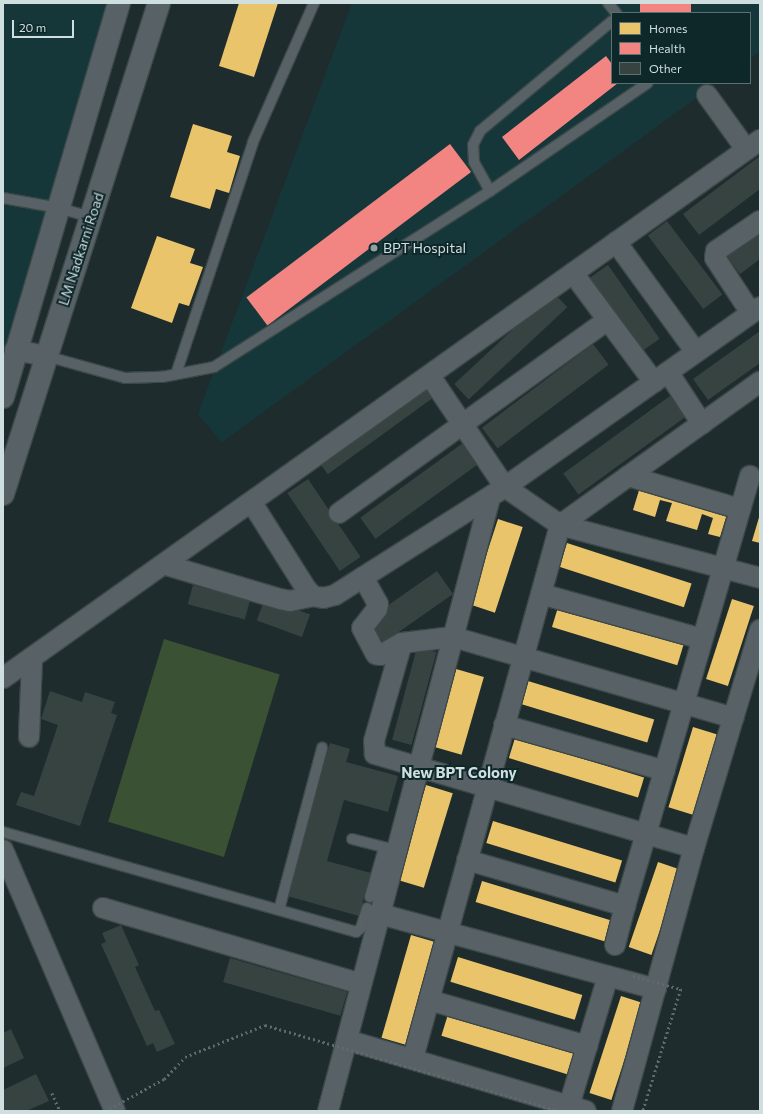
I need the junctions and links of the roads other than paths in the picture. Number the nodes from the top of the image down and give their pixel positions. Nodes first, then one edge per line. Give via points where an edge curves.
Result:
1 (119, 3) edge
2 (159, 3) edge
3 (314, 3) edge
4 (608, 3) edge
5 (615, 12) edge
6 (611, 22) edge
7 (647, 84) edge
8 (706, 95) dead end
9 (753, 144) edge
10 (490, 191) junction
11 (3, 198) edge
12 (59, 208) junction
13 (91, 217) junction
14 (760, 221) edge
15 (616, 242) junction
16 (573, 273) junction
17 (755, 310) edge
18 (608, 320) junction
19 (15, 350) junction
20 (696, 352) junction
21 (46, 356) junction
22 (176, 374) junction
23 (430, 376) junction
24 (661, 377) junction
25 (760, 382) edge
26 (3, 397) edge
27 (463, 424) junction
28 (702, 424) junction
29 (628, 476) junction
30 (750, 476) dead end
31 (498, 492) junction
32 (3, 495) edge
33 (252, 503) junction
34 (740, 509) junction
35 (339, 513) dead end
36 (560, 525) junction
37 (166, 565) junction
38 (724, 568) junction
39 (363, 577) junction
40 (760, 578) edge
41 (541, 594) junction
42 (313, 596) junction
43 (760, 630) edge
44 (453, 637) junction
45 (702, 639) junction
46 (402, 643) junction
47 (524, 655) junction
48 (32, 658) junction
49 (3, 678) edge
50 (684, 703) junction
51 (734, 718) junction
52 (504, 725) junction
53 (29, 737) dead end
54 (322, 748) dead end
55 (418, 768) junction
56 (665, 771) junction
57 (487, 787) junction
58 (3, 832) edge
59 (646, 834) junction
60 (352, 839) dead end
61 (694, 848) junction
62 (390, 849) junction
63 (3, 850) edge
64 (467, 860) junction
65 (625, 906) junction
66 (103, 908) dead end
67 (371, 908) junction
68 (279, 910) junction
69 (446, 932) junction
70 (615, 945) dead end
71 (608, 976) junction
72 (361, 984) junction
73 (656, 988) junction
74 (429, 1000) junction
75 (345, 1044) junction
76 (587, 1046) junction
77 (413, 1058) junction
78 (572, 1109) edge
79 (112, 1111) edge
80 (328, 1111) edge
81 (622, 1111) edge

1 - 12 street
2 - 13 street, LM Nadkarni Road
3 - 22 lane via 253,142
4 - 5 lane
6 - 10 lane via 480,130 474,145 474,162
7 - 10 lane
8 - 9 street
9 - 15 street
10 - 22 lane via 214,367
11 - 12 lane
12 - 13 lane
12 - 19 street
13 - 21 street, LM Nadkarni Road
14 - 17 street via 716,251 715,258
15 - 16 street
15 - 20 street
16 - 18 street
16 - 23 street
17 - 20 street
18 - 24 street
18 - 27 street
19 - 21 street
19 - 26 street
20 - 24 street
21 - 22 lane via 125,378
21 - 32 street, LM Nadkarni Road
23 - 27 street
23 - 33 street
24 - 28 street
24 - 31 street
25 - 28 street
27 - 31 street
27 - 35 street
28 - 29 street
29 - 34 street
29 - 36 street
30 - 34 street
31 - 36 street
31 - 39 street
31 - 44 street
33 - 37 street
33 - 42 street
34 - 38 street
36 - 38 street
36 - 41 street
37 - 42 street via 280,599 290,601
37 - 48 street
38 - 40 street
38 - 45 street
39 - 42 street via 335,595 323,598
39 - 46 street via 378,604 377,610 362,628 376,654 381,655
41 - 45 street
41 - 47 street
43 - 51 street
44 - 46 street
44 - 47 street
44 - 55 street
45 - 50 street
46 - 55 street via 374,748 375,754
47 - 50 street
47 - 52 street
48 - 49 street
48 - 53 street
50 - 51 street
50 - 56 street
51 - 61 street
52 - 56 street
52 - 57 street
54 - 68 lane
55 - 57 street
55 - 62 street
56 - 59 street
57 - 59 street
57 - 64 street
58 - 68 lane
59 - 61 street
59 - 65 street
60 - 62 lane
61 - 73 street
62 - 67 street
63 - 79 street
64 - 65 street
64 - 69 street
65 - 70 street
66 - 72 street
67 - 68 lane via 361,928 356,932
67 - 69 street
67 - 72 street
69 - 71 street
69 - 74 street
71 - 73 street
71 - 76 street
72 - 75 street
73 - 81 street
74 - 76 street
74 - 77 street
75 - 77 street
75 - 80 street
76 - 78 street
77 - 78 street

